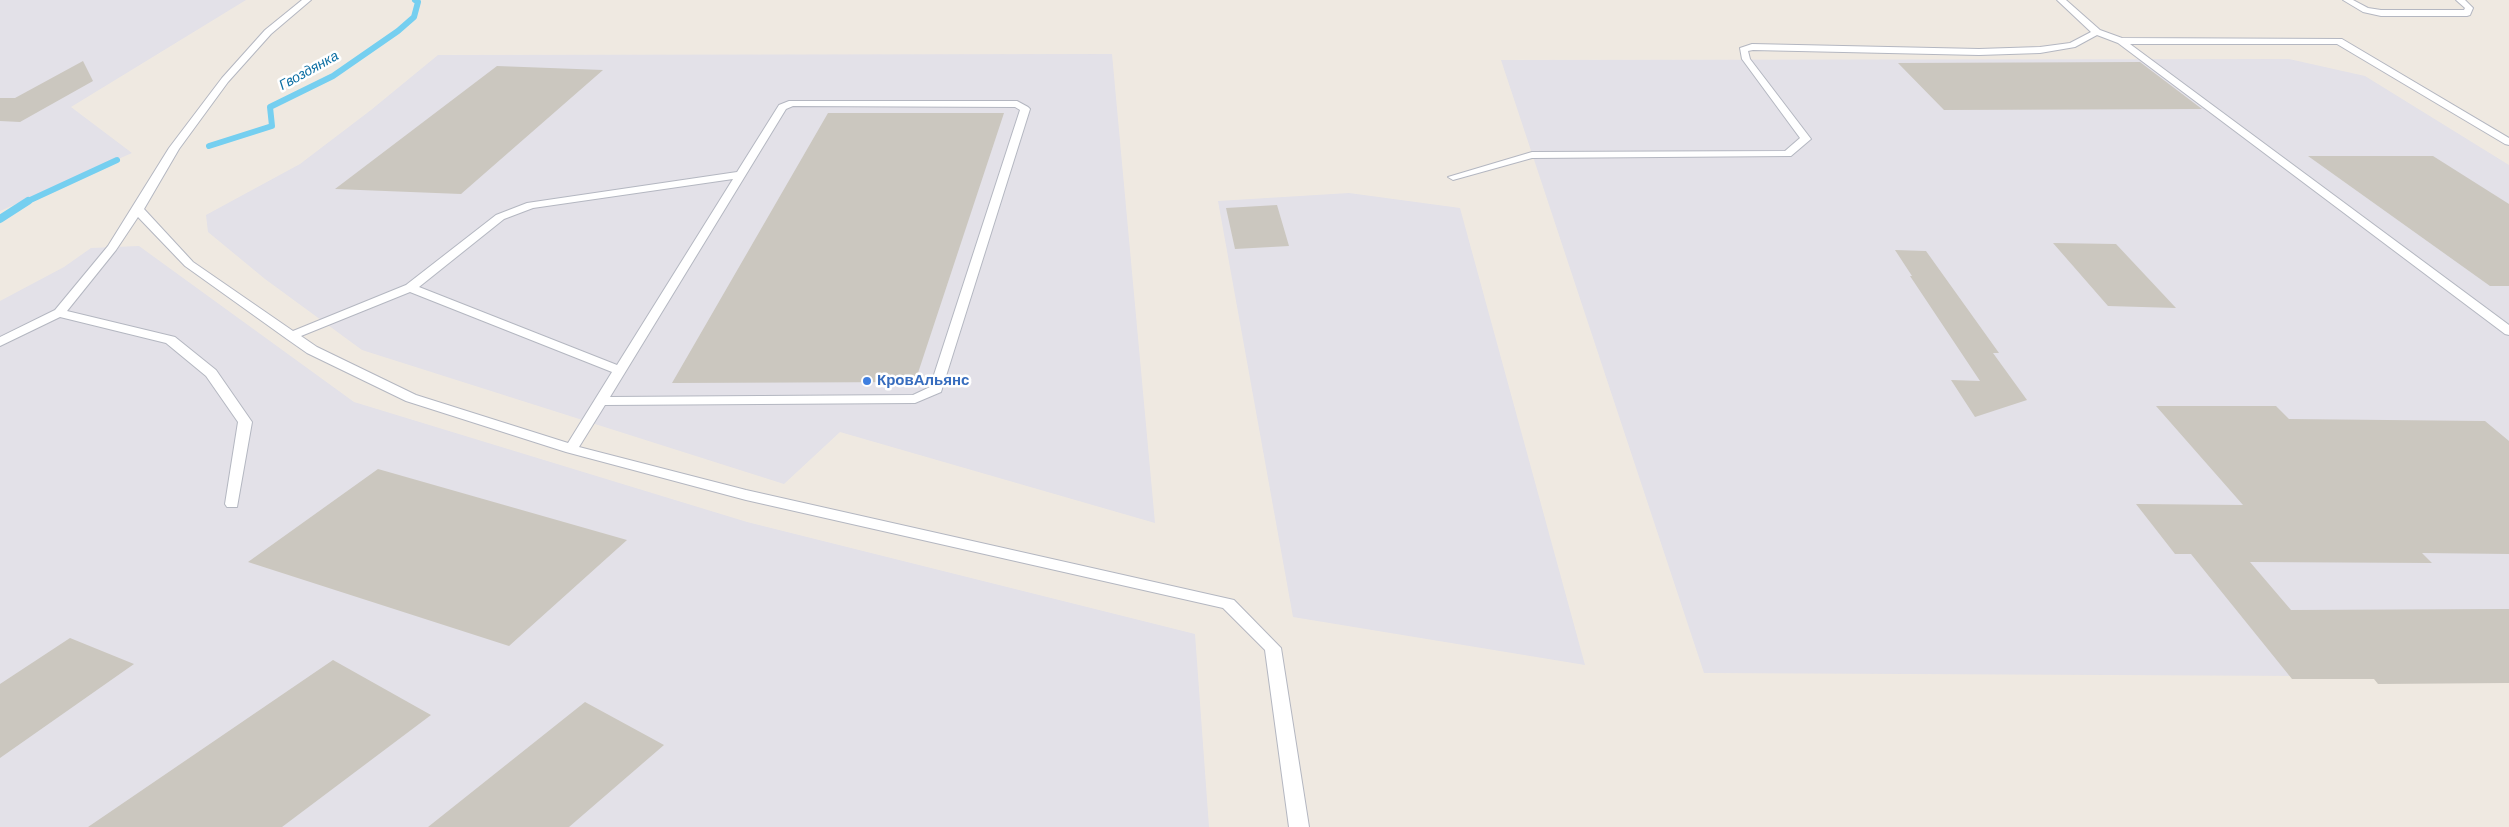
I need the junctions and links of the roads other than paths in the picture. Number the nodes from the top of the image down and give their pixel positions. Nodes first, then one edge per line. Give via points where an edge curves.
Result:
1 (307, 0) edge
2 (2061, 0) edge
3 (2347, 0) edge
4 (2460, 0) edge
5 (2097, 32) junction
6 (2121, 40) junction
7 (2509, 142) edge
8 (741, 175) junction
9 (1453, 177) dead end
10 (138, 209) junction
11 (410, 288) junction
12 (59, 313) junction
13 (2509, 330) edge
14 (291, 336) junction
15 (0, 342) edge
16 (620, 371) junction
17 (601, 401) junction
18 (571, 449) junction
19 (232, 504) dead end
20 (1299, 827) edge

1 - 10 lane via 268,32 225,80 174,148
2 - 5 lane
3 - 4 lane via 2366,10 2381,13 2467,12 2469,8
5 - 6 lane
5 - 9 lane via 2072,45 2040,50 1979,52 1752,47 1742,50 1746,59 1806,139 1787,154 1532,154
6 - 7 lane via 2338,41
6 - 13 lane
8 - 11 lane via 530,205 500,217
8 - 16 lane
8 - 17 lane via 782,107 792,104 1017,104 1025,109 936,389 915,399
10 - 12 lane via 112,248
10 - 14 lane via 189,264
11 - 14 lane
11 - 16 lane
12 - 15 lane
12 - 19 lane via 170,340 211,373 245,422
14 - 18 lane via 312,350 411,398
16 - 17 lane
17 - 18 lane
18 - 20 lane via 746,495 1228,604 1273,648

